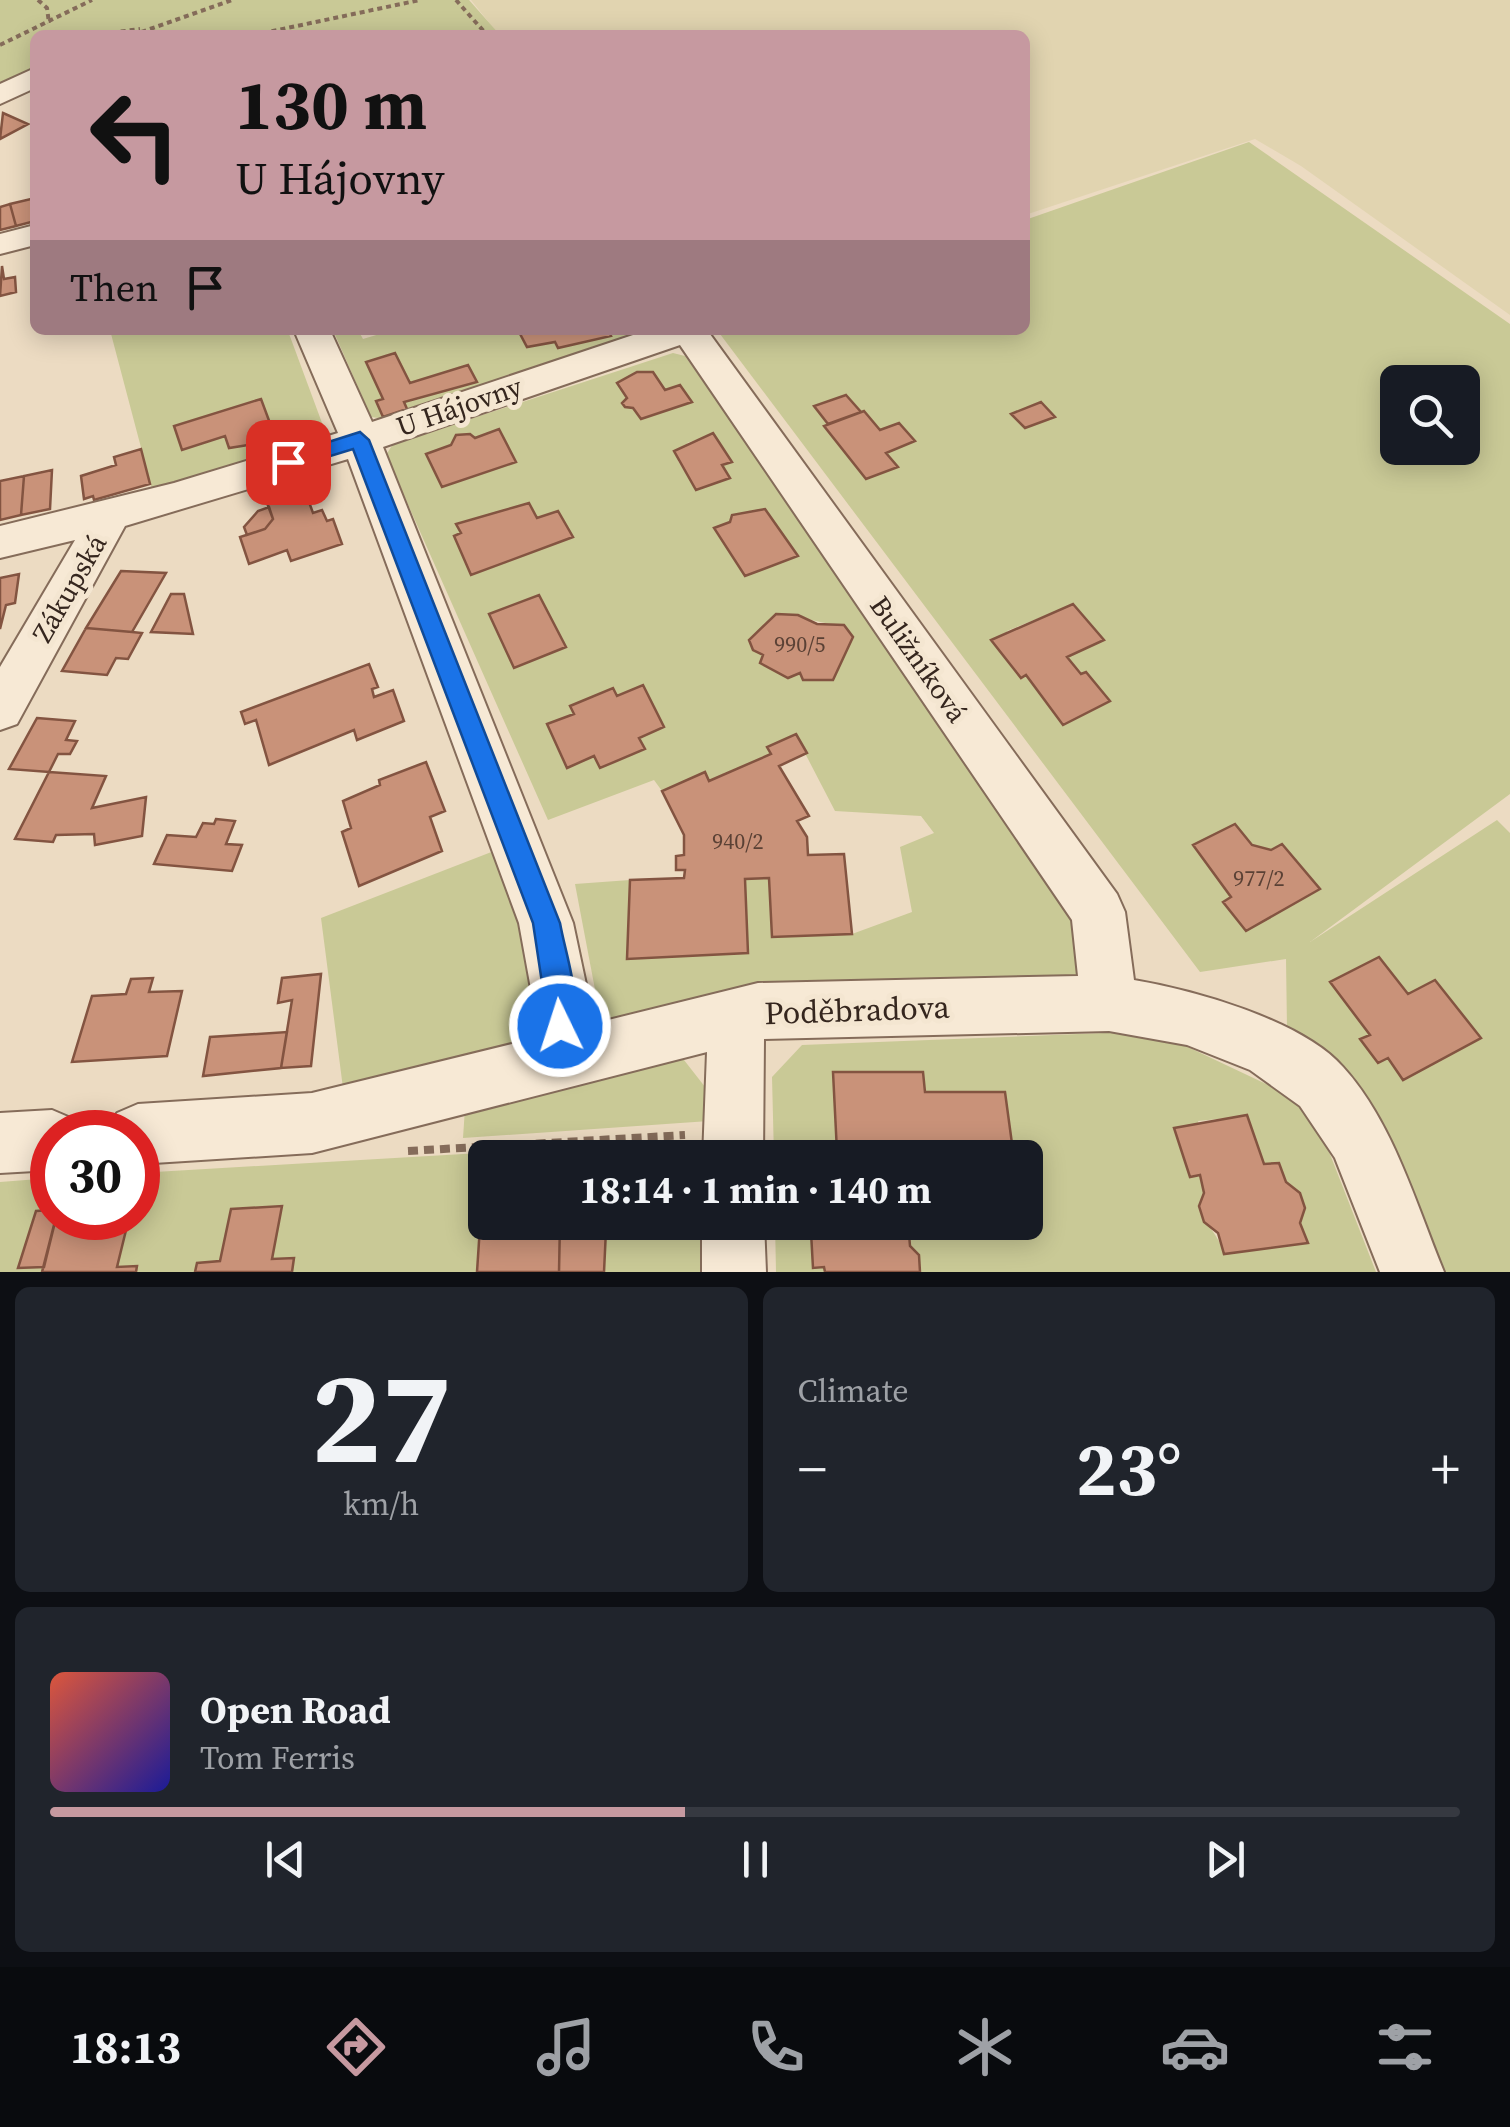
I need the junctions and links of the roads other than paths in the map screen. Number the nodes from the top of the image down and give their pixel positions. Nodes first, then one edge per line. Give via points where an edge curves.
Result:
1 (30, 80) edge
2 (0, 95) edge
3 (30, 236) edge
4 (0, 244) edge
5 (314, 335) edge
6 (671, 335) edge
7 (690, 335) edge
8 (360, 440) junction
9 (109, 518) junction
10 (0, 542) edge
11 (0, 710) edge
12 (1110, 1003) junction
13 (736, 1018) junction
14 (561, 1063) junction
15 (160, 1133) edge
16 (734, 1140) edge
17 (30, 1141) edge
18 (0, 1143) edge
19 (734, 1240) edge
20 (734, 1272) edge
21 (1412, 1272) edge

1 - 2 street
3 - 4 street
5 - 8 street
6 - 8 street, U Hájovny
7 - 12 street, Buližníková via 1098,912
8 - 9 street, U Hájovny
8 - 14 street via 546,923 559,990
9 - 10 street, U Hájovny
9 - 11 street, Zákupská
12 - 13 street, Poděbradova via 788,1008
12 - 21 street, Poděbradova via 1217,1028 1270,1050 1321,1085 1357,1138
13 - 14 street, Poděbradova
13 - 16 street
14 - 15 street, Poděbradova via 312,1123
17 - 18 street
19 - 20 street

